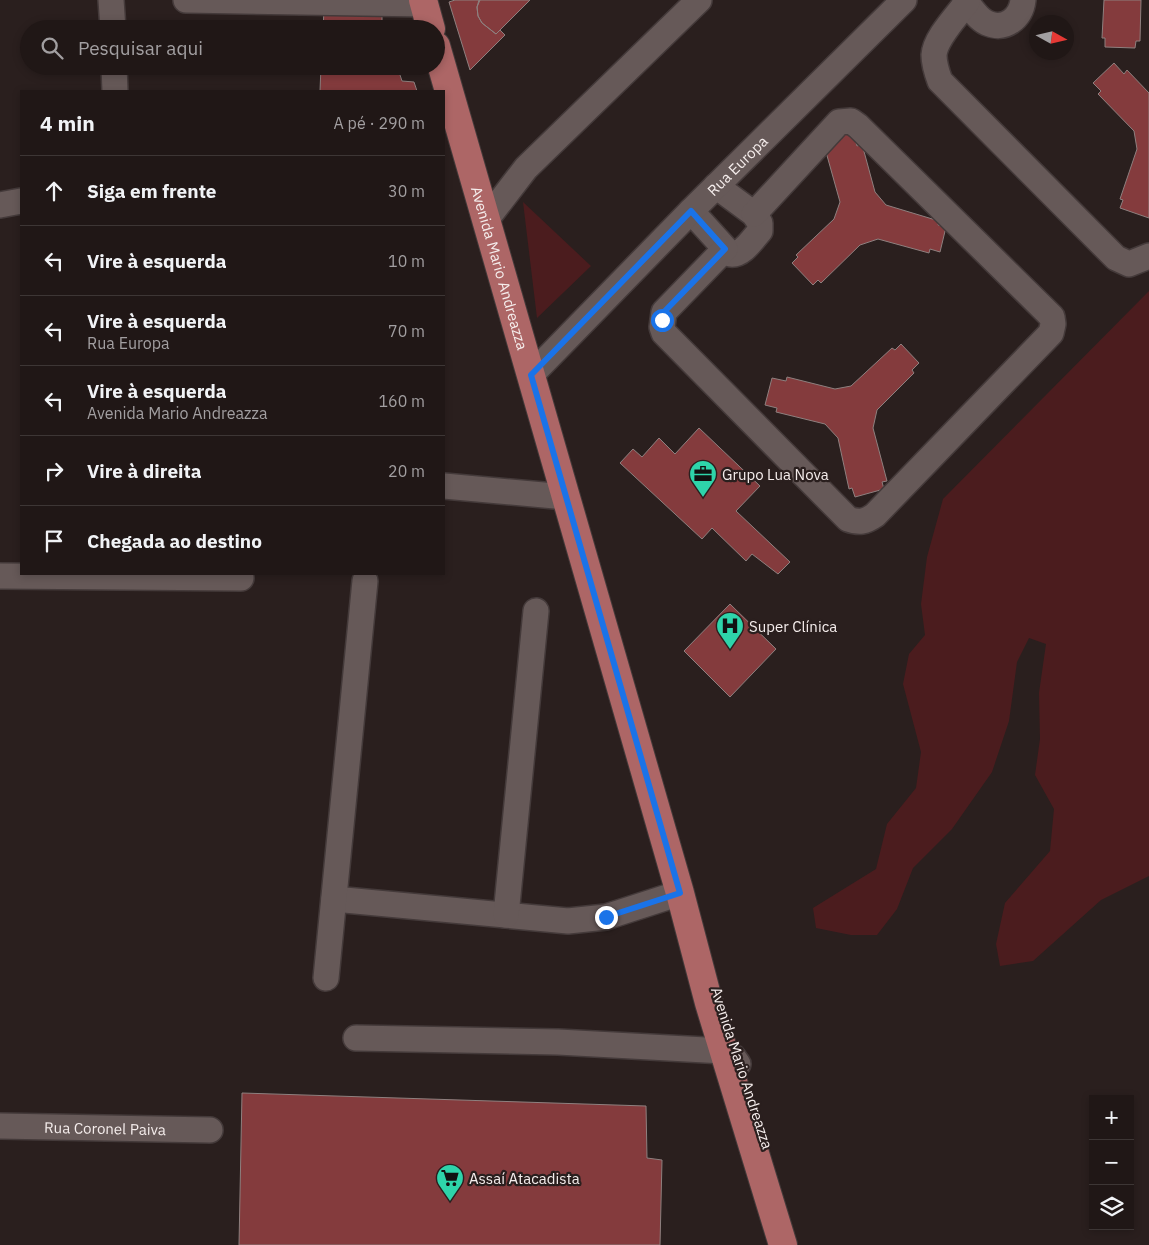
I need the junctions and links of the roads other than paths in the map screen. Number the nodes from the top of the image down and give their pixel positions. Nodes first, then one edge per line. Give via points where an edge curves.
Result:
1 (111, 0) edge
2 (186, 0) edge
3 (699, 0) edge
4 (904, 0) edge
5 (1023, 0) edge
6 (966, 1) edge
7 (426, 11) edge
8 (112, 20) edge
9 (115, 75) edge
10 (444, 75) edge
11 (116, 90) edge
12 (735, 200) junction
13 (20, 201) edge
14 (0, 205) edge
15 (691, 211) junction
16 (486, 220) junction
17 (725, 249) junction
18 (1149, 256) edge
19 (531, 375) junction
20 (445, 486) edge
21 (566, 497) junction
22 (0, 576) edge
23 (241, 578) dead end
24 (365, 581) dead end
25 (536, 611) dead end
26 (680, 893) junction
27 (334, 899) junction
28 (506, 916) junction
29 (326, 978) dead end
30 (356, 1038) dead end
31 (724, 1051) junction
32 (746, 1080) junction
33 (0, 1126) edge
34 (210, 1130) dead end
35 (784, 1245) edge
36 (798, 1245) edge

1 - 8 street
2 - 7 street
3 - 16 street via 526,168
4 - 12 street, Rua Europa
5 - 6 street via 1016,19 1001,25 987,23
6 - 18 street via 938,41 934,54 940,82 1116,258 1129,264
9 - 11 street
10 - 16 main road, Avenida Mario Andreazza
12 - 15 street, Rua Europa
12 - 17 street via 760,223 760,231 736,255
12 - 17 street via 839,122 851,121 1052,317 1054,324 1051,334 875,515 857,522 848,519 664,334 664,312
13 - 14 street
15 - 17 street
15 - 19 street, Rua Europa
16 - 19 main road, Avenida Mario Andreazza
19 - 21 main road, Avenida Mario Andreazza
20 - 21 street
21 - 26 main road, Avenida Mario Andreazza
22 - 23 street
24 - 27 street
25 - 28 street
26 - 28 street via 606,917 568,921
26 - 31 main road, Avenida Mario Andreazza
26 - 32 main road, Avenida Mario Andreazza via 721,999
27 - 28 street
27 - 29 street
30 - 31 street via 558,1042
31 - 32 street via 737,1062
31 - 35 main road, Avenida Mario Andreazza
32 - 36 main road, Avenida Mario Andreazza
33 - 34 street, Rua Coronel Paiva

